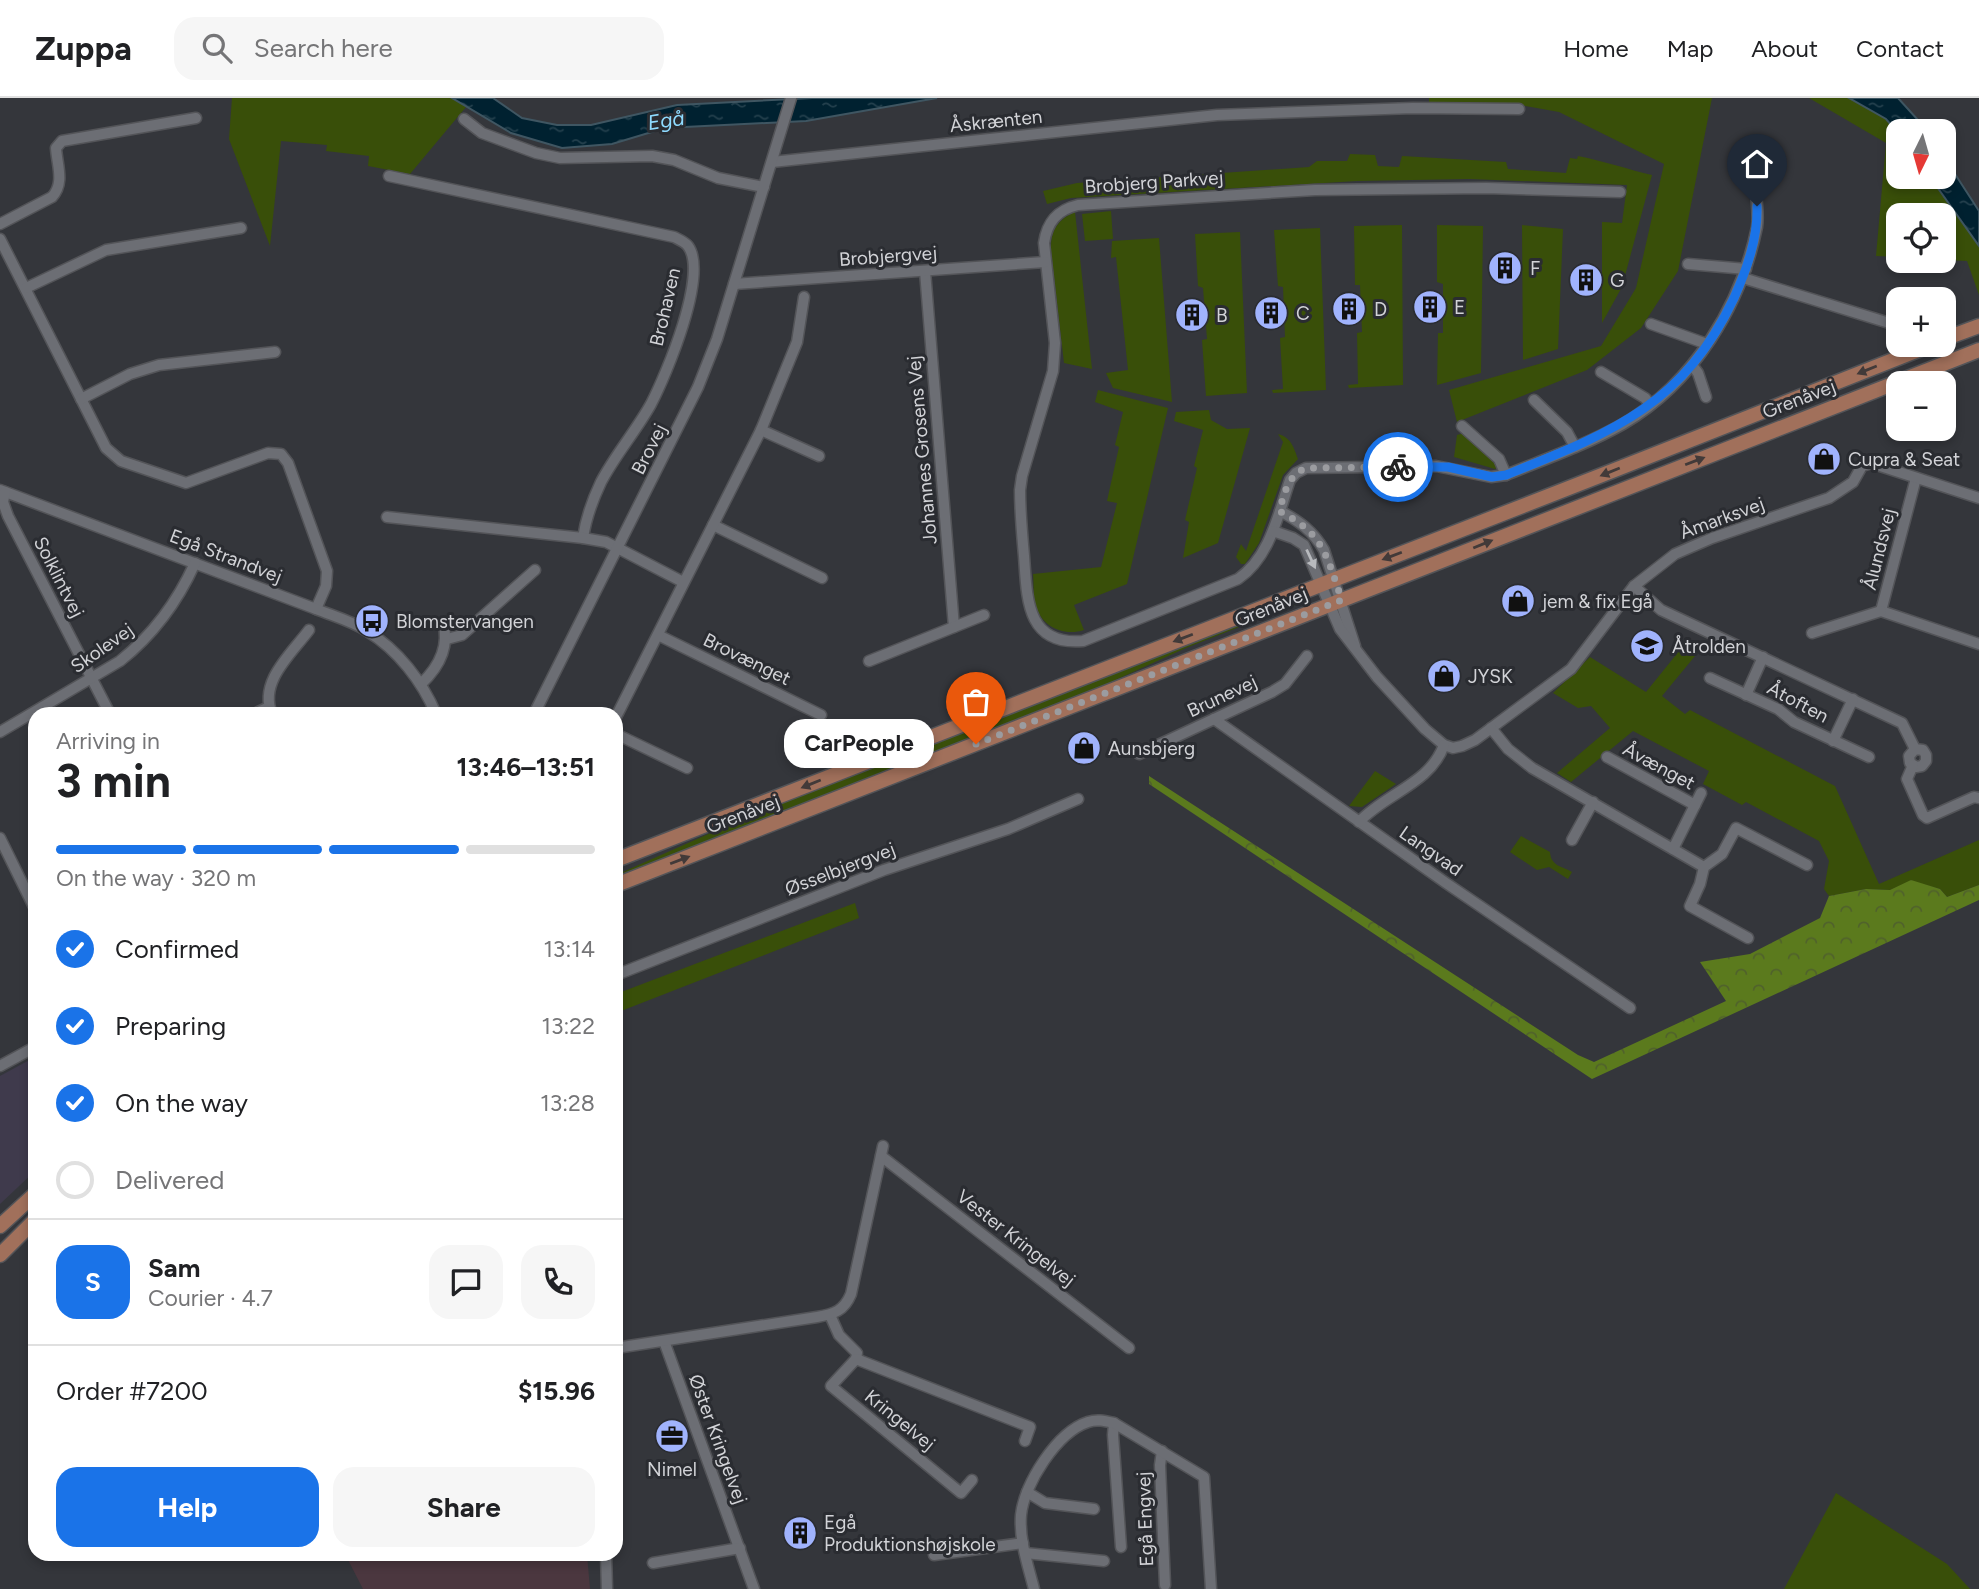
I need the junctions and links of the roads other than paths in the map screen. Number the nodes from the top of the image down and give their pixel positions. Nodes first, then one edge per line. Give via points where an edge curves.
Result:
1 (791, 98) edge
2 (1519, 109) dead end
3 (196, 118) dead end
4 (464, 119) dead end
5 (1761, 158) dead end
6 (772, 162) junction
7 (389, 176) dead end
8 (765, 187) junction
9 (1620, 192) dead end
10 (0, 224) edge
11 (241, 228) dead end
12 (0, 239) edge
13 (1045, 262) junction
14 (1688, 264) dead end
15 (925, 271) junction
16 (1744, 273) junction
17 (734, 284) junction
18 (26, 288) junction
19 (804, 297) dead end
20 (1886, 322) edge
21 (1651, 324) dead end
22 (1979, 326) edge
23 (1956, 335) edge
24 (1707, 344) junction
25 (1979, 350) edge
26 (275, 352) dead end
27 (1900, 357) edge
28 (1692, 365) junction
29 (1601, 372) dead end
30 (1706, 397) dead end
31 (81, 399) junction
32 (1534, 400) dead end
33 (1650, 404) junction
34 (1462, 426) dead end
35 (761, 430) junction
36 (1575, 447) junction
37 (820, 456) dead end
38 (1506, 475) junction
39 (1916, 478) junction
40 (3, 491) edge
41 (1979, 498) edge
42 (1279, 511) junction
43 (387, 517) dead end
44 (713, 525) junction
45 (1273, 531) junction
46 (583, 538) junction
47 (618, 548) junction
48 (195, 563) junction
49 (534, 570) dead end
50 (822, 578) dead end
51 (683, 582) junction
52 (1328, 582) junction
53 (1634, 586) junction
54 (1335, 603) junction
55 (316, 609) junction
56 (1881, 611) junction
57 (984, 615) dead end
58 (443, 622) dead end
59 (954, 627) junction
60 (309, 630) dead end
61 (1812, 633) dead end
62 (658, 635) junction
63 (447, 639) junction
64 (1979, 643) edge
65 (1307, 656) dead end
66 (1763, 657) junction
67 (869, 660) dead end
68 (92, 678) junction
69 (1710, 678) dead end
70 (421, 684) junction
71 (1746, 695) junction
72 (1853, 699) junction
73 (49, 707) edge
74 (106, 707) edge
75 (271, 707) edge
76 (432, 707) edge
77 (538, 707) edge
78 (621, 707) edge
79 (821, 715) dead end
80 (28, 718) edge
81 (1214, 719) junction
82 (1491, 728) junction
83 (0, 732) edge
84 (623, 737) edge
85 (1833, 741) junction
86 (1444, 745) junction
87 (1139, 754) dead end
88 (1607, 757) dead end
89 (1869, 757) dead end
90 (687, 768) dead end
91 (1701, 793) dead end
92 (1979, 798) edge
93 (1078, 799) dead end
94 (1593, 802) junction
95 (1695, 805) junction
96 (1359, 822) junction
97 (0, 838) edge
98 (1572, 840) dead end
99 (1673, 849) junction
100 (623, 857) edge
101 (1807, 865) dead end
102 (1704, 867) junction
103 (623, 882) edge
104 (28, 895) edge
105 (1748, 938) dead end
106 (623, 972) edge
107 (1630, 1008) dead end
108 (28, 1051) edge
109 (0, 1066) edge
110 (28, 1200) edge
111 (0, 1226) edge
112 (28, 1227) edge
113 (0, 1255) edge
114 (830, 1315) junction
115 (664, 1341) junction
116 (623, 1347) edge
117 (1129, 1348) dead end
118 (856, 1359) junction
119 (1114, 1423) junction
120 (1025, 1441) dead end
121 (1162, 1451) junction
122 (972, 1480) dead end
123 (1027, 1492) junction
124 (1094, 1509) dead end
125 (1121, 1547) dead end
126 (740, 1548) junction
127 (1024, 1548) junction
128 (934, 1555) dead end
129 (606, 1561) edge
130 (1104, 1561) dead end
131 (653, 1563) dead end
132 (1166, 1586) dead end
133 (607, 1589) edge
134 (754, 1589) edge
135 (1034, 1589) edge
136 (1211, 1589) edge

1 - 6 street, Brovej
2 - 6 street, Åskrænten via 1217,115
3 - 10 street via 62,141 57,148 57,191
4 - 8 street via 482,133 536,153 560,158 663,158 718,178
5 - 16 street, Brobjerg Parkvej via 1756,189 1758,222
6 - 8 street, Brovej
7 - 46 street, Brohaven via 674,237 687,245 694,275 678,343 650,406 602,480 588,510
8 - 17 street, Brovej
9 - 13 street, Brobjerg Parkvej via 1315,190 1077,205 1052,219 1046,230
11 - 18 street via 106,250
12 - 18 street
13 - 15 street, Brobjergvej
13 - 45 street, Brobjerg Parkvej via 1055,343 1053,371 1020,490 1028,603 1036,623 1062,640 1083,641 1238,579 1264,553
14 - 16 street
15 - 17 street, Brobjergvej
15 - 59 street, Johannes Grosens Vej
16 - 20 street
16 - 24 street, Brobjerg Parkvej via 1724,319
17 - 47 street, Brovej via 698,387
18 - 31 street
19 - 35 street via 797,342
21 - 24 street
22 - 23 main road
24 - 28 street, Brobjerg Parkvej
54 -> 25 main road, Grenåvej
26 - 31 street via 258,348 159,365
27 -> 52 main road, Grenåvej
28 - 30 street
28 - 33 street, Brobjerg Parkvej
29 - 33 street
31 - 55 street via 112,456 186,482 268,453 281,454 289,463 327,571
32 - 36 street via 1567,432
33 - 36 street, Brobjerg Parkvej via 1624,423
34 - 38 street via 1499,459
35 - 37 street
35 - 44 street
36 - 38 street, Brobjerg Parkvej
38 - 42 street, Brobjerg Parkvej via 1492,477 1436,466 1306,468 1290,480
39 - 41 street
39 - 53 street, Åmarksvej via 1871,463 1863,466 1853,482 1829,498 1675,554
39 - 56 street, Ålundsvej
40 - 48 street, Egå Strandvej
40 - 68 street, Solklintvej via 8,516
42 - 45 street, Brobjerg Parkvej
42 - 52 street via 1317,538
43 - 46 street
44 - 50 street
44 - 51 street
45 -> 52 street via 1304,545
46 - 47 street
47 - 51 street
47 - 77 street, Brovej
48 - 55 street, Egå Strandvej
48 - 68 street, Skolevej via 153,632
49 - 63 street via 462,635
51 - 62 street
52 - 54 street
52 -> 100 main road, Grenåvej
53 - 66 street, Åtoften via 1661,610
53 - 82 street, Åmarksvej via 1571,669
54 - 86 street via 1356,648 1377,677
103 -> 54 main road, Grenåvej
55 - 70 street, Egå Strandvej via 366,630 394,652
56 - 61 street
56 - 64 street, Ålundsvej
57 - 59 street
58 - 63 street
59 - 67 street
60 - 75 street via 276,673 269,693
62 - 78 street
62 - 79 street, Brovænget
63 - 70 street via 435,670
65 - 81 street, Brunevej via 1285,684
66 - 71 street, Åtoften
66 - 72 street, Åtoften
68 - 73 street, Skolevej
68 - 74 street, Solklintvej
69 - 71 street, Åtoften
70 - 76 street, Egå Strandvej
71 - 85 street, Åtoften
72 - 85 street, Åtoften
72 - 92 street, Åtoften via 1902,723 1915,749 1909,756 1913,765 1907,779 1923,815 1927,818
80 - 83 street, Skolevej
81 - 87 street, Brunevej
81 - 96 street, Langvad
82 - 86 street, Åmarksvej via 1462,746
82 - 94 street via 1519,759
84 - 90 street
85 - 89 street, Åtoften
86 - 96 street via 1427,772
88 - 95 street, Åvænget
91 - 95 street, Åvænget
93 - 106 street, Øsselbjergvej
94 - 98 street
94 - 99 street
95 - 99 street, Åvænget
96 - 107 street, Langvad
97 - 104 street
99 - 102 street
101 - 102 street via 1736,828 1721,854
102 - 105 street via 1690,906
108 - 109 street
110 - 111 main road
112 - 113 main road
114 - 115 street
114 - 117 street, Vester Kringelvej via 843,1308 851,1294 882,1151
114 - 118 street via 839,1335 857,1353
115 - 116 street
115 - 126 street, Øster Kringelvej
118 - 120 street, Kringelvej via 1030,1427
118 - 122 street, Kringelvej via 831,1386 961,1493
119 - 121 street, Egå Engvej
119 - 123 street via 1095,1420 1077,1427 1055,1447
119 - 125 street, Egå Engvej
121 - 132 street, Egå Engvej
121 - 136 street, Egå Engvej via 1204,1477
123 - 124 street via 1045,1503
123 - 127 street via 1021,1514
126 - 131 street
126 - 134 street, Øster Kringelvej
127 - 128 street
127 - 130 street
127 - 135 street
129 - 133 street

